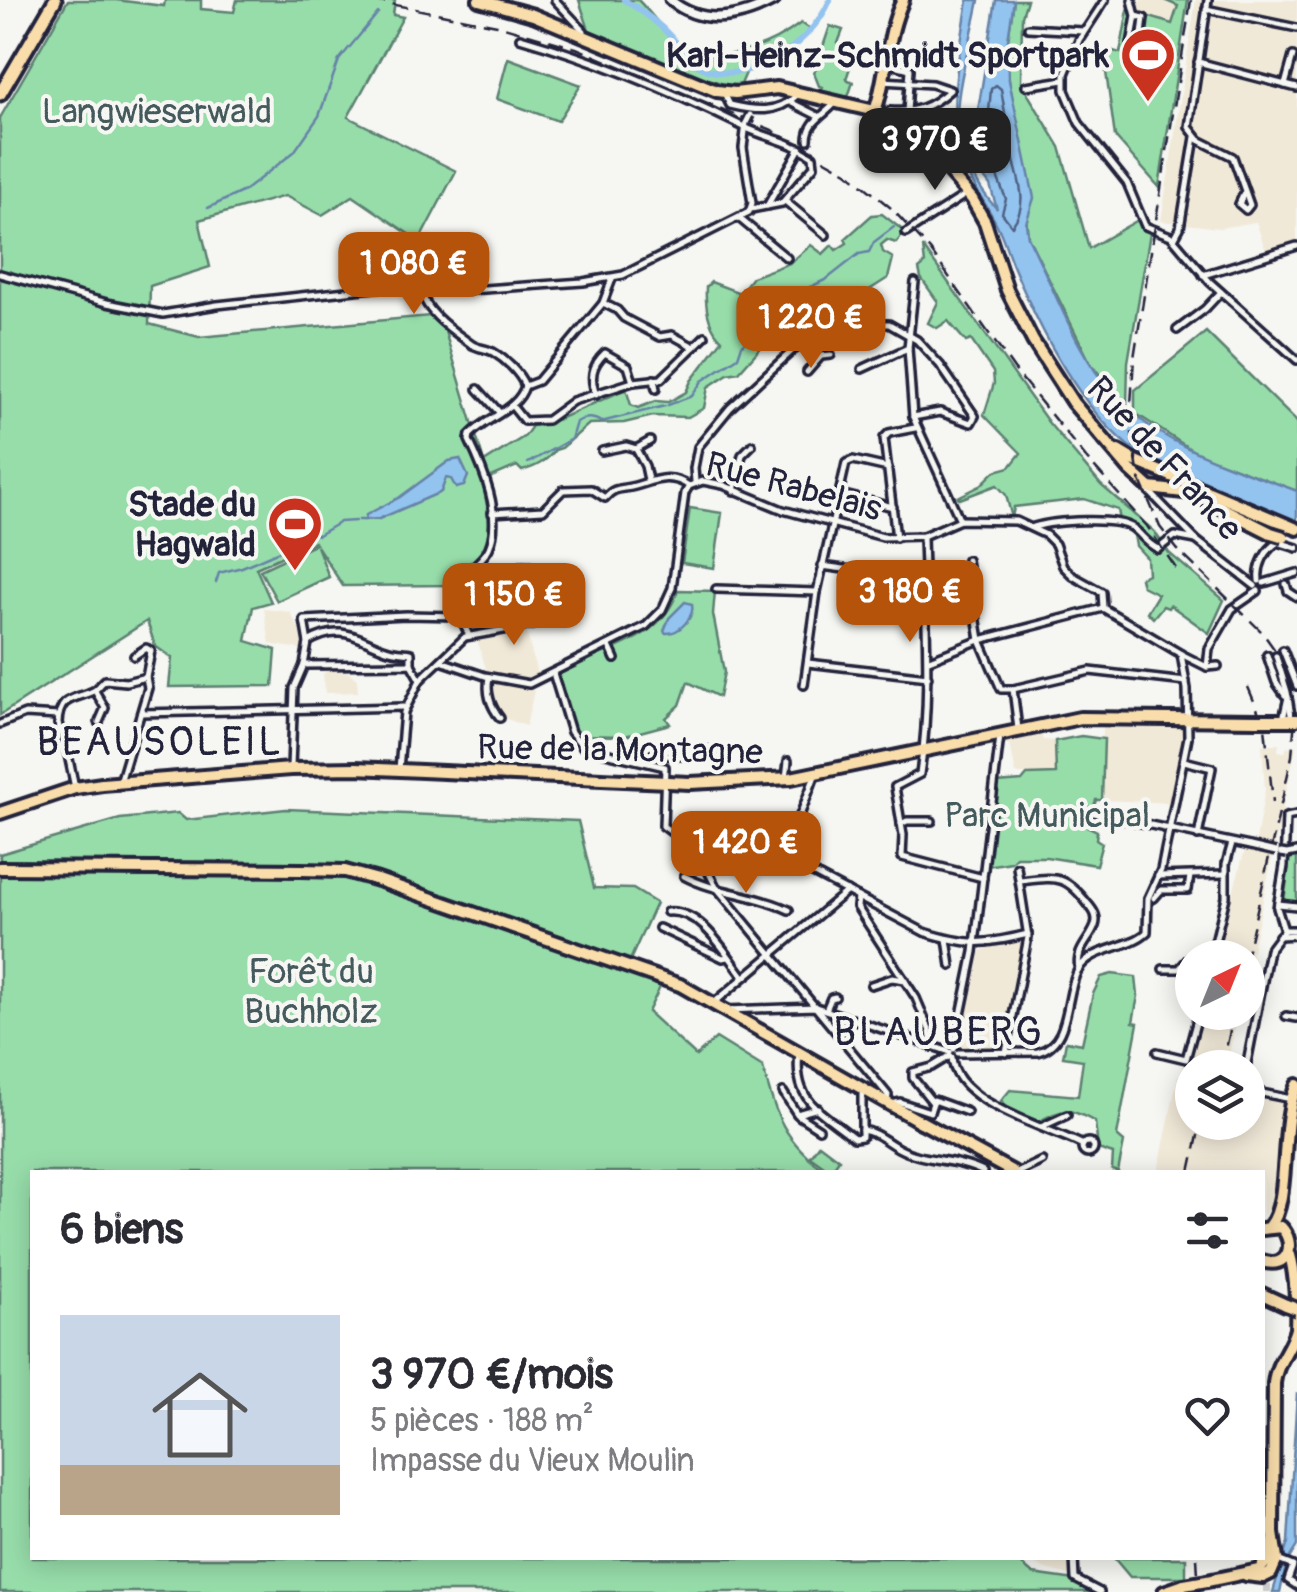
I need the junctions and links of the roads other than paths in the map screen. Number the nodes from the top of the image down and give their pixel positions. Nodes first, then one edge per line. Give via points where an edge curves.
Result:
1 (478, 0) edge
2 (555, 0) edge
3 (670, 0) edge
4 (775, 0) edge
5 (902, 0) edge
6 (1105, 0) edge
7 (1132, 0) edge
8 (1208, 0) edge
9 (49, 2) edge
10 (1206, 8) junction
11 (1136, 16) junction
12 (1028, 28) dead end
13 (1297, 28) edge
14 (1083, 31) junction
15 (582, 35) junction
16 (520, 38) dead end
17 (1293, 56) dead end
18 (1198, 62) junction
19 (885, 63) junction
20 (1064, 80) junction
21 (882, 81) junction
22 (0, 83) edge
23 (907, 84) junction
24 (1285, 85) junction
25 (1026, 86) dead end
26 (1297, 88) edge
27 (0, 94) edge
28 (725, 95) junction
29 (794, 98) junction
30 (834, 104) junction
31 (882, 111) junction
32 (752, 112) junction
33 (907, 112) junction
34 (818, 116) junction
35 (949, 119) dead end
36 (746, 126) junction
37 (929, 135) junction
38 (1195, 138) junction
39 (808, 140) dead end
40 (800, 148) junction
41 (924, 150) junction
42 (1244, 190) dead end
43 (967, 193) junction
44 (784, 202) junction
45 (766, 207) junction
46 (751, 209) junction
47 (740, 219) junction
48 (906, 233) dead end
49 (826, 235) dead end
50 (1174, 239) junction
51 (1297, 246) edge
52 (786, 258) dead end
53 (0, 274) edge
54 (1203, 275) junction
55 (612, 279) junction
56 (916, 282) dead end
57 (421, 286) junction
58 (1221, 292) junction
59 (853, 303) dead end
60 (603, 304) junction
61 (847, 317) junction
62 (1177, 330) dead end
63 (909, 335) junction
64 (705, 336) dead end
65 (801, 344) junction
66 (694, 347) junction
67 (908, 348) junction
68 (831, 355) dead end
69 (820, 356) junction
70 (1297, 360) edge
71 (862, 368) dead end
72 (807, 372) dead end
73 (654, 380) junction
74 (633, 382) junction
75 (525, 386) junction
76 (478, 389) dead end
77 (656, 389) dead end
78 (596, 395) junction
79 (1073, 403) junction
80 (512, 406) junction
81 (498, 412) junction
82 (913, 417) junction
83 (915, 428) junction
84 (650, 441) dead end
85 (752, 446) dead end
86 (1114, 448) junction
87 (636, 449) junction
88 (602, 451) dead end
89 (888, 468) junction
90 (1138, 478) junction
91 (648, 480) junction
92 (692, 484) junction
93 (734, 490) junction
94 (1172, 490) junction
95 (840, 494) junction
96 (1162, 505) junction
97 (893, 506) junction
98 (492, 513) junction
99 (1258, 515) junction
100 (960, 520) junction
101 (832, 525) junction
102 (1034, 528) junction
103 (1296, 528) edge
104 (1051, 530) junction
105 (923, 536) junction
106 (1278, 537) junction
107 (896, 538) junction
108 (1196, 540) junction
109 (1297, 545) edge
110 (1270, 546) junction
111 (967, 560) dead end
112 (822, 566) junction
113 (1297, 573) edge
114 (895, 576) dead end
115 (1285, 579) junction
116 (1259, 585) junction
117 (716, 589) dead end
118 (817, 592) junction
119 (1297, 597) edge
120 (1103, 608) junction
121 (925, 615) junction
122 (459, 616) junction
123 (860, 618) dead end
124 (534, 620) junction
125 (469, 636) junction
126 (980, 640) junction
127 (308, 642) junction
128 (610, 646) junction
129 (1282, 650) dead end
130 (1181, 654) junction
131 (1267, 654) dead end
132 (134, 656) dead end
133 (1276, 656) dead end
134 (616, 659) dead end
135 (440, 660) junction
136 (929, 660) junction
137 (808, 663) junction
138 (411, 664) junction
139 (304, 665) junction
140 (1207, 666) junction
141 (1218, 666) dead end
142 (1294, 666) edge
143 (553, 673) junction
144 (146, 677) junction
145 (489, 677) junction
146 (928, 677) junction
147 (420, 680) junction
148 (1186, 682) junction
149 (804, 685) dead end
150 (1297, 686) edge
151 (1013, 689) junction
152 (95, 691) junction
153 (1288, 698) junction
154 (405, 707) junction
155 (294, 708) junction
156 (141, 713) junction
157 (58, 716) junction
158 (500, 718) dead end
159 (1188, 720) junction
160 (1291, 720) edge
161 (99, 722) dead end
162 (0, 724) edge
163 (1018, 729) junction
164 (999, 733) junction
165 (924, 750) junction
166 (656, 754) junction
167 (636, 761) junction
168 (788, 761) dead end
169 (1184, 761) junction
170 (291, 769) junction
171 (398, 770) junction
172 (816, 773) junction
173 (786, 778) junction
174 (120, 782) junction
175 (665, 782) junction
176 (75, 788) junction
177 (1089, 812) dead end
178 (0, 813) edge
179 (1297, 815) edge
180 (932, 821) dead end
181 (900, 824) junction
182 (1170, 830) junction
183 (1198, 836) junction
184 (702, 842) junction
185 (1232, 843) junction
186 (1297, 852) edge
187 (784, 858) junction
188 (1017, 867) dead end
189 (2, 868) edge
190 (1226, 874) junction
191 (684, 876) dead end
192 (1158, 876) junction
193 (1190, 876) junction
194 (983, 878) junction
195 (1020, 881) junction
196 (716, 886) junction
197 (847, 891) junction
198 (1279, 897) junction
199 (1154, 898) dead end
200 (861, 899) junction
201 (1297, 906) edge
202 (788, 910) dead end
203 (667, 912) dead end
204 (659, 928) dead end
205 (1281, 933) junction
206 (1297, 933) edge
207 (1028, 934) junction
208 (947, 939) junction
209 (1216, 940) edge
210 (974, 944) junction
211 (772, 954) junction
212 (728, 956) junction
213 (951, 966) dead end
214 (1175, 968) edge
215 (1079, 969) junction
216 (1163, 969) dead end
217 (744, 977) junction
218 (905, 980) junction
219 (871, 985) dead end
220 (835, 997) dead end
221 (713, 1004) junction
222 (816, 1006) junction
223 (829, 1011) junction
224 (732, 1013) junction
225 (1286, 1016) dead end
226 (826, 1018) junction
227 (1297, 1018) edge
228 (1194, 1030) edge
229 (932, 1047) junction
230 (1249, 1050) edge
231 (1157, 1052) dead end
232 (799, 1053) junction
233 (1006, 1053) junction
234 (953, 1054) junction
235 (1297, 1085) edge
236 (862, 1089) junction
237 (783, 1092) dead end
238 (1265, 1093) edge
239 (932, 1099) junction
240 (1292, 1099) junction
241 (889, 1104) junction
242 (818, 1108) junction
243 (968, 1112) dead end
244 (797, 1114) junction
245 (1067, 1115) dead end
246 (1041, 1127) junction
247 (819, 1130) dead end
248 (862, 1130) junction
249 (1083, 1145) dead end
250 (1042, 1161) dead end
251 (999, 1169) edge
252 (978, 1170) edge
253 (1021, 1170) edge
254 (1281, 1191) junction
255 (1266, 1228) edge
256 (1284, 1229) junction
257 (1290, 1255) junction
258 (1267, 1263) edge
259 (1295, 1278) edge
260 (1074, 1560) edge
261 (1276, 1565) junction
262 (1294, 1585) edge
263 (1100, 1592) edge
264 (1164, 1592) edge

1 - 15 main road
2 - 15 street
3 - 4 street via 706,18
5 - 19 main road
6 - 14 street
7 - 11 street
8 - 10 street
9 - 22 highway
9 - 27 highway
10 - 13 street
10 - 18 street
11 - 11 street via 1144,18 1140,52 1130,50
12 - 14 street
14 - 20 street
15 - 28 main road
16 - 36 street
17 - 24 street
18 - 24 street
18 - 38 street via 1188,120
19 - 21 main road
19 - 23 street via 910,69
20 - 25 street
20 - 50 street via 1076,118 1122,174 1142,220
21 - 23 street
21 - 31 main road
23 - 33 street
23 - 33 street via 950,90 933,105
24 - 26 street
28 - 29 main road via 772,88
28 - 32 street via 730,106
29 - 30 main road
29 - 32 street
29 - 34 street
30 - 31 main road
30 - 34 street
31 - 33 street
31 - 41 main road, Rue de France via 893,136
32 - 36 street, bridge
33 - 37 street via 916,132
34 - 39 street
35 - 37 street
36 - 40 street
36 - 46 street
37 - 41 street
38 - 42 street via 1230,154
38 - 50 street
40 - 44 street via 815,164
40 - 45 street
41 - 43 main road, Rue de France
43 - 48 street
43 - 79 main road, Rue de France via 985,222 1017,312
44 - 45 street
44 - 49 street
45 - 46 street
46 - 47 street
47 - 52 street
47 - 55 street
50 - 54 street
51 - 54 street
53 - 57 street via 163,314
54 - 58 street
55 - 57 street via 470,290
55 - 60 street
56 - 63 street
57 - 75 street via 432,311 474,347 492,352
58 - 62 street
58 - 70 street
59 - 61 street
60 - 66 street via 660,337 672,335
60 - 75 street via 538,381
61 - 63 street via 890,324
61 - 65 street
63 - 67 street
63 - 82 street via 932,354 975,416 971,422 940,412
64 - 66 street
65 - 69 street
65 - 92 street via 705,437
66 - 73 street
67 - 71 street
67 - 82 street
68 - 69 street
69 - 72 street
73 - 74 street
73 - 77 street
74 - 78 street
74 - 78 street via 628,366 605,353 592,370
75 - 80 street
76 - 81 street
78 - 80 street via 535,422 524,421
79 - 86 main road
79 - 90 main road, Rue de France
80 - 81 street
81 - 98 street via 469,440 484,467
82 - 83 street
83 - 89 street via 886,435
83 - 100 street
84 - 87 street
85 - 93 street via 742,455
86 - 99 main road
86 - 99 main road via 1150,485 1182,486
87 - 88 street
87 - 91 street
89 - 95 street via 848,461
89 - 97 street
90 - 94 main road via 1150,488
90 - 96 street, Rue de France
91 - 92 street, Rue Rabelais
91 - 98 street, Rue Rabelais via 605,498 591,489 563,490 544,510
92 - 93 street, Rue Rabelais
92 - 128 street via 668,601 646,626
93 - 101 street, Rue Rabelais
94 - 96 street via 1160,496
94 - 106 main road via 1207,500
95 - 97 street
95 - 101 street
96 - 108 street, Rue de France
97 - 107 street
98 - 122 street via 489,548 456,588
99 - 103 main road
99 - 110 street via 1273,526
100 - 102 street via 996,518
100 - 105 street, Rue Rabelais
101 - 107 street, Rue Rabelais
101 - 112 street
102 - 104 street
102 - 104 street
103 - 106 street
104 - 108 street via 1108,521 1128,525 1158,550 1175,536
104 - 120 street via 1059,559 1072,576 1102,592
105 - 107 street, Rue Rabelais
105 - 121 street
106 - 109 main road
106 - 110 street
108 - 116 street, Rue de France
110 - 116 street
111 - 126 street
112 - 114 street
112 - 118 street
113 - 115 street
115 - 116 street
115 - 119 street
116 - 140 street via 1232,609
117 - 118 street
118 - 137 street
120 - 126 street
120 - 130 street
121 - 123 street
121 - 136 street
122 - 125 street
122 - 127 street via 304,620
124 - 124 street via 535,573 523,565 518,574
124 - 125 street via 521,630
125 - 135 street
126 - 136 street
126 - 151 street via 1000,689
127 - 138 street via 343,632 411,653
127 - 139 street
128 - 134 street
128 - 143 street
129 - 142 street
130 - 140 street
130 - 148 street
131 - 153 street
132 - 144 street via 151,651
133 - 153 street
135 - 145 street
135 - 147 street
136 - 146 street
137 - 146 street
137 - 149 street
138 - 139 street
138 - 147 street
139 - 155 street
140 - 141 street
142 - 150 street
143 - 145 street via 529,684
143 - 167 street via 579,744
144 - 152 street via 105,680
144 - 156 street
145 - 158 street via 492,708
146 - 165 street
147 - 154 street
148 - 151 street via 1090,671
148 - 159 street
151 - 163 street
152 - 157 street via 78,694
152 - 161 street via 105,708
153 - 160 street
154 - 155 street
154 - 171 street
155 - 156 street
155 - 170 street
156 - 174 street
157 - 162 street via 25,714
157 - 176 street
159 - 160 main road, Rue de la Montagne, bridge
159 - 163 main road, Rue de la Montagne via 1090,717
159 - 169 street
163 - 164 main road, Rue de la Montagne
164 - 165 main road, Rue de la Montagne
164 - 194 street
165 - 172 main road, Rue de la Montagne
165 - 181 street via 920,774 895,788
166 - 166 street via 667,750 717,750 715,757 700,758
166 - 167 street
167 - 175 street via 665,767
168 - 173 street
169 - 182 street
169 - 183 street via 1212,768
170 - 171 main road, Rue de la Montagne
170 - 174 main road, Rue de la Montagne
171 - 175 main road, Rue de la Montagne
172 - 173 main road, Rue de la Montagne
172 - 187 street
173 - 175 main road, Rue de la Montagne
174 - 176 main road, Rue de la Montagne
175 - 184 street via 666,830
176 - 178 main road, Rue de la Montagne
177 - 182 street
179 - 198 street via 1286,817
180 - 181 street
181 - 194 street via 902,857
182 - 183 street
182 - 192 street
183 - 185 street
184 - 187 street
184 - 196 street
185 - 186 street, bridge
185 - 190 street
187 - 197 street
188 - 195 street
189 - 221 main road via 345,872 625,964
190 - 193 street
190 - 209 street
191 - 196 street
192 - 193 street
192 - 215 street via 1148,898 1149,929
193 - 199 street via 1188,890 1161,890
194 - 210 street
195 - 207 street
195 - 215 street via 1064,879 1094,911 1096,924 1080,951
196 - 202 street
196 - 211 street
197 - 200 street
197 - 211 street
198 - 201 street
198 - 205 street
200 - 208 street
200 - 218 street via 857,907
203 - 212 street via 700,922
204 - 212 street
205 - 206 street
205 - 230 street via 1268,951
207 - 210 street
207 - 233 street
208 - 210 street
208 - 213 street
210 - 234 street
211 - 217 street
211 - 222 street
212 - 217 street
214 - 216 street
215 - 233 street via 1054,1044
217 - 221 street
218 - 219 street
218 - 229 street via 922,1008
220 - 223 street
221 - 224 main road
222 - 223 street
222 - 224 street
222 - 226 street
223 - 226 street
223 - 229 street
224 - 232 main road
225 - 227 street
226 - 241 street
228 - 231 street via 1186,1059
229 - 234 street
232 - 236 main road
232 - 242 street via 800,1090
233 - 234 street
234 - 239 street via 913,1072
234 - 246 street via 957,1077 967,1088
235 - 240 main road
236 - 241 main road
236 - 248 street
237 - 244 street
238 - 240 street
239 - 241 street via 930,1112
239 - 243 street
240 - 254 main road
241 - 251 main road
242 - 244 street
242 - 248 street via 854,1138
244 - 247 street
245 - 246 street
246 - 249 street
248 - 252 street via 899,1149
250 - 253 street
254 - 255 main road
254 - 256 main road
255 - 256 main road
256 - 257 main road via 1292,1239
257 - 258 main road
257 - 259 main road
258 - 259 main road
259 - 261 main road via 1296,1328 1274,1384
260 - 263 street via 1076,1578
261 - 262 street via 1293,1568 1288,1580
261 - 264 main road, bridge

